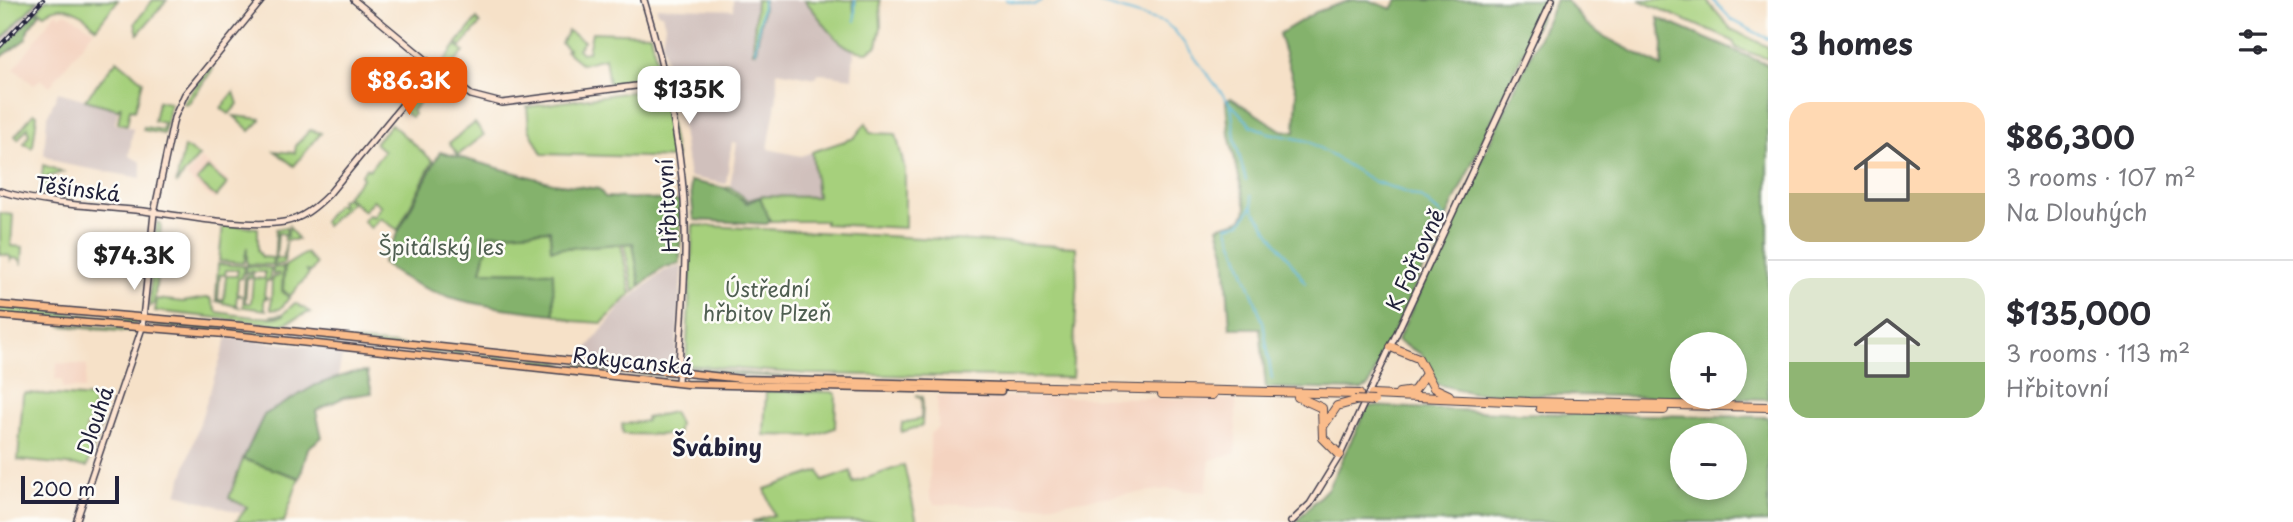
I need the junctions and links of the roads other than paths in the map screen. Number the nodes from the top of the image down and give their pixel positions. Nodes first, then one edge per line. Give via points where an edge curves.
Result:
1 (262, 0) edge
2 (354, 0) edge
3 (645, 0) edge
4 (1552, 0) edge
5 (432, 68) junction
6 (667, 82) junction
7 (0, 191) edge
8 (154, 213) junction
9 (0, 305) edge
10 (0, 316) edge
11 (144, 317) junction
12 (142, 328) junction
13 (1391, 347) junction
14 (679, 373) junction
15 (1426, 374) junction
16 (678, 383) junction
17 (1003, 388) junction
18 (1264, 391) junction
19 (1297, 397) junction
20 (1373, 398) junction
21 (1357, 399) junction
22 (1476, 400) junction
23 (1768, 410) edge
24 (1322, 435) junction
25 (1340, 455) junction
26 (76, 522) edge
27 (1291, 522) edge

1 - 8 street, Dlouhá via 180,103
2 - 5 street
3 - 6 street, Hřbitovní
4 - 13 street, K Fořtovně
5 - 6 street via 471,94 502,103
5 - 8 street, Těšínská via 329,194 303,216 268,223
6 - 14 street, Hřbitovní via 685,223
7 - 8 street, Těšínská via 33,200
8 - 11 street, Dlouhá
9 - 11 main road, Rokycanská
10 - 12 main road, Rokycanská
11 - 12 street, Dlouhá
11 - 14 main road, Rokycanská
12 - 16 main road, Rokycanská
12 - 26 street, Dlouhá
13 - 15 highway via 1418,358
13 - 25 street, K Fořtovně
14 - 16 street, Hřbitovní
14 - 17 main road, Rokycanská via 761,381
15 - 20 highway via 1414,391
15 - 22 highway via 1443,394
16 - 17 main road, Rokycanská
17 - 18 highway, Rokycanská
18 - 19 highway
18 - 21 highway
19 - 21 highway
19 - 24 highway via 1322,408
20 - 21 highway
20 - 22 highway
20 - 23 highway via 1570,409
21 - 24 highway via 1333,409
22 - 23 highway
24 - 25 highway
25 - 27 street, K Fořtovně via 1310,504

